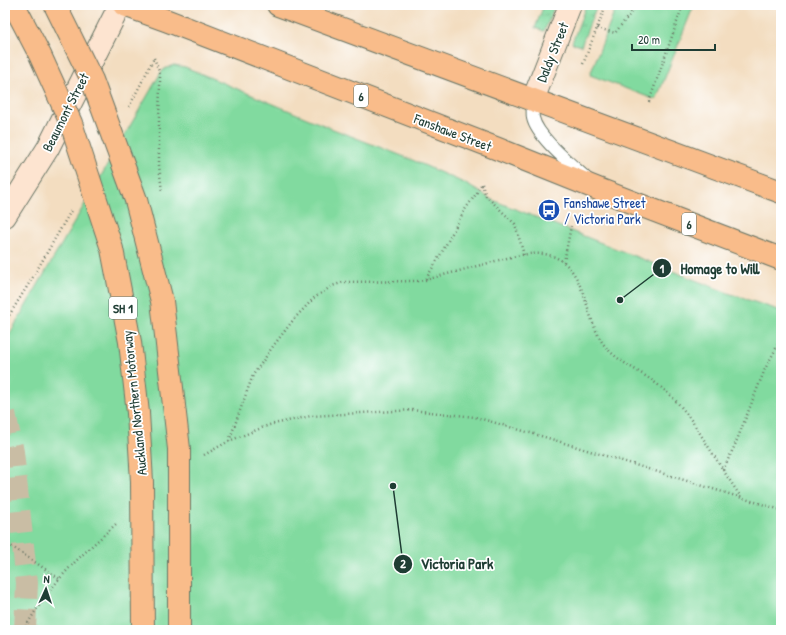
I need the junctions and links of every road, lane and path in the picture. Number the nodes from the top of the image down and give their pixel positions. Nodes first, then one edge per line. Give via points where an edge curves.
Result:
1 (14, 5) edge
2 (55, 5) edge
3 (120, 5) edge
4 (124, 5) edge
5 (278, 5) edge
6 (570, 5) edge
7 (606, 5) edge
8 (637, 5) edge
9 (684, 5) edge
10 (597, 28) junction
11 (583, 64) dead end
12 (533, 100) junction
13 (649, 102) dead end
14 (598, 189) junction
15 (781, 192) edge
16 (5, 216) edge
17 (571, 226) dead end
18 (524, 255) junction
19 (781, 259) edge
20 (564, 262) junction
21 (425, 280) junction
22 (781, 339) edge
23 (229, 441) junction
24 (200, 457) dead end
25 (723, 470) junction
26 (741, 498) junction
27 (781, 510) edge
28 (121, 518) dead end
29 (5, 542) edge
30 (60, 579) junction
31 (24, 630) edge
32 (143, 630) edge
33 (179, 630) edge

1 - 32 main road, Auckland Northern Motorway / SH 1, bridge via 71,123 112,249 130,342 138,414 142,482
2 - 33 main road, bridge via 92,80 136,200 162,302 179,449
3 - 16 main road, Beaumont Street via 48,148
4 - 14 main road, Fanshawe Street / 6
5 - 12 main road
6 - 12 main road, Daldy Street
7 - 10 path
8 - 10 path via 615,33
9 - 13 path
10 - 11 path
12 - 14 lane via 533,118 540,132
12 - 15 main road
14 - 19 main road, Fanshawe Street / 6
17 - 20 path
18 - 20 path via 550,255
18 - 21 path
18 - 21 path via 515,224 486,196 482,183
20 - 25 path via 580,284 603,344 618,359 663,388 673,398 691,420
21 - 23 path via 344,282 332,286 314,298 294,318 254,375
22 - 25 path via 765,369
23 - 24 path
23 - 26 path via 269,425 310,416 412,410 475,417
25 - 26 path
26 - 27 path
28 - 30 path
29 - 30 path
30 - 31 path

